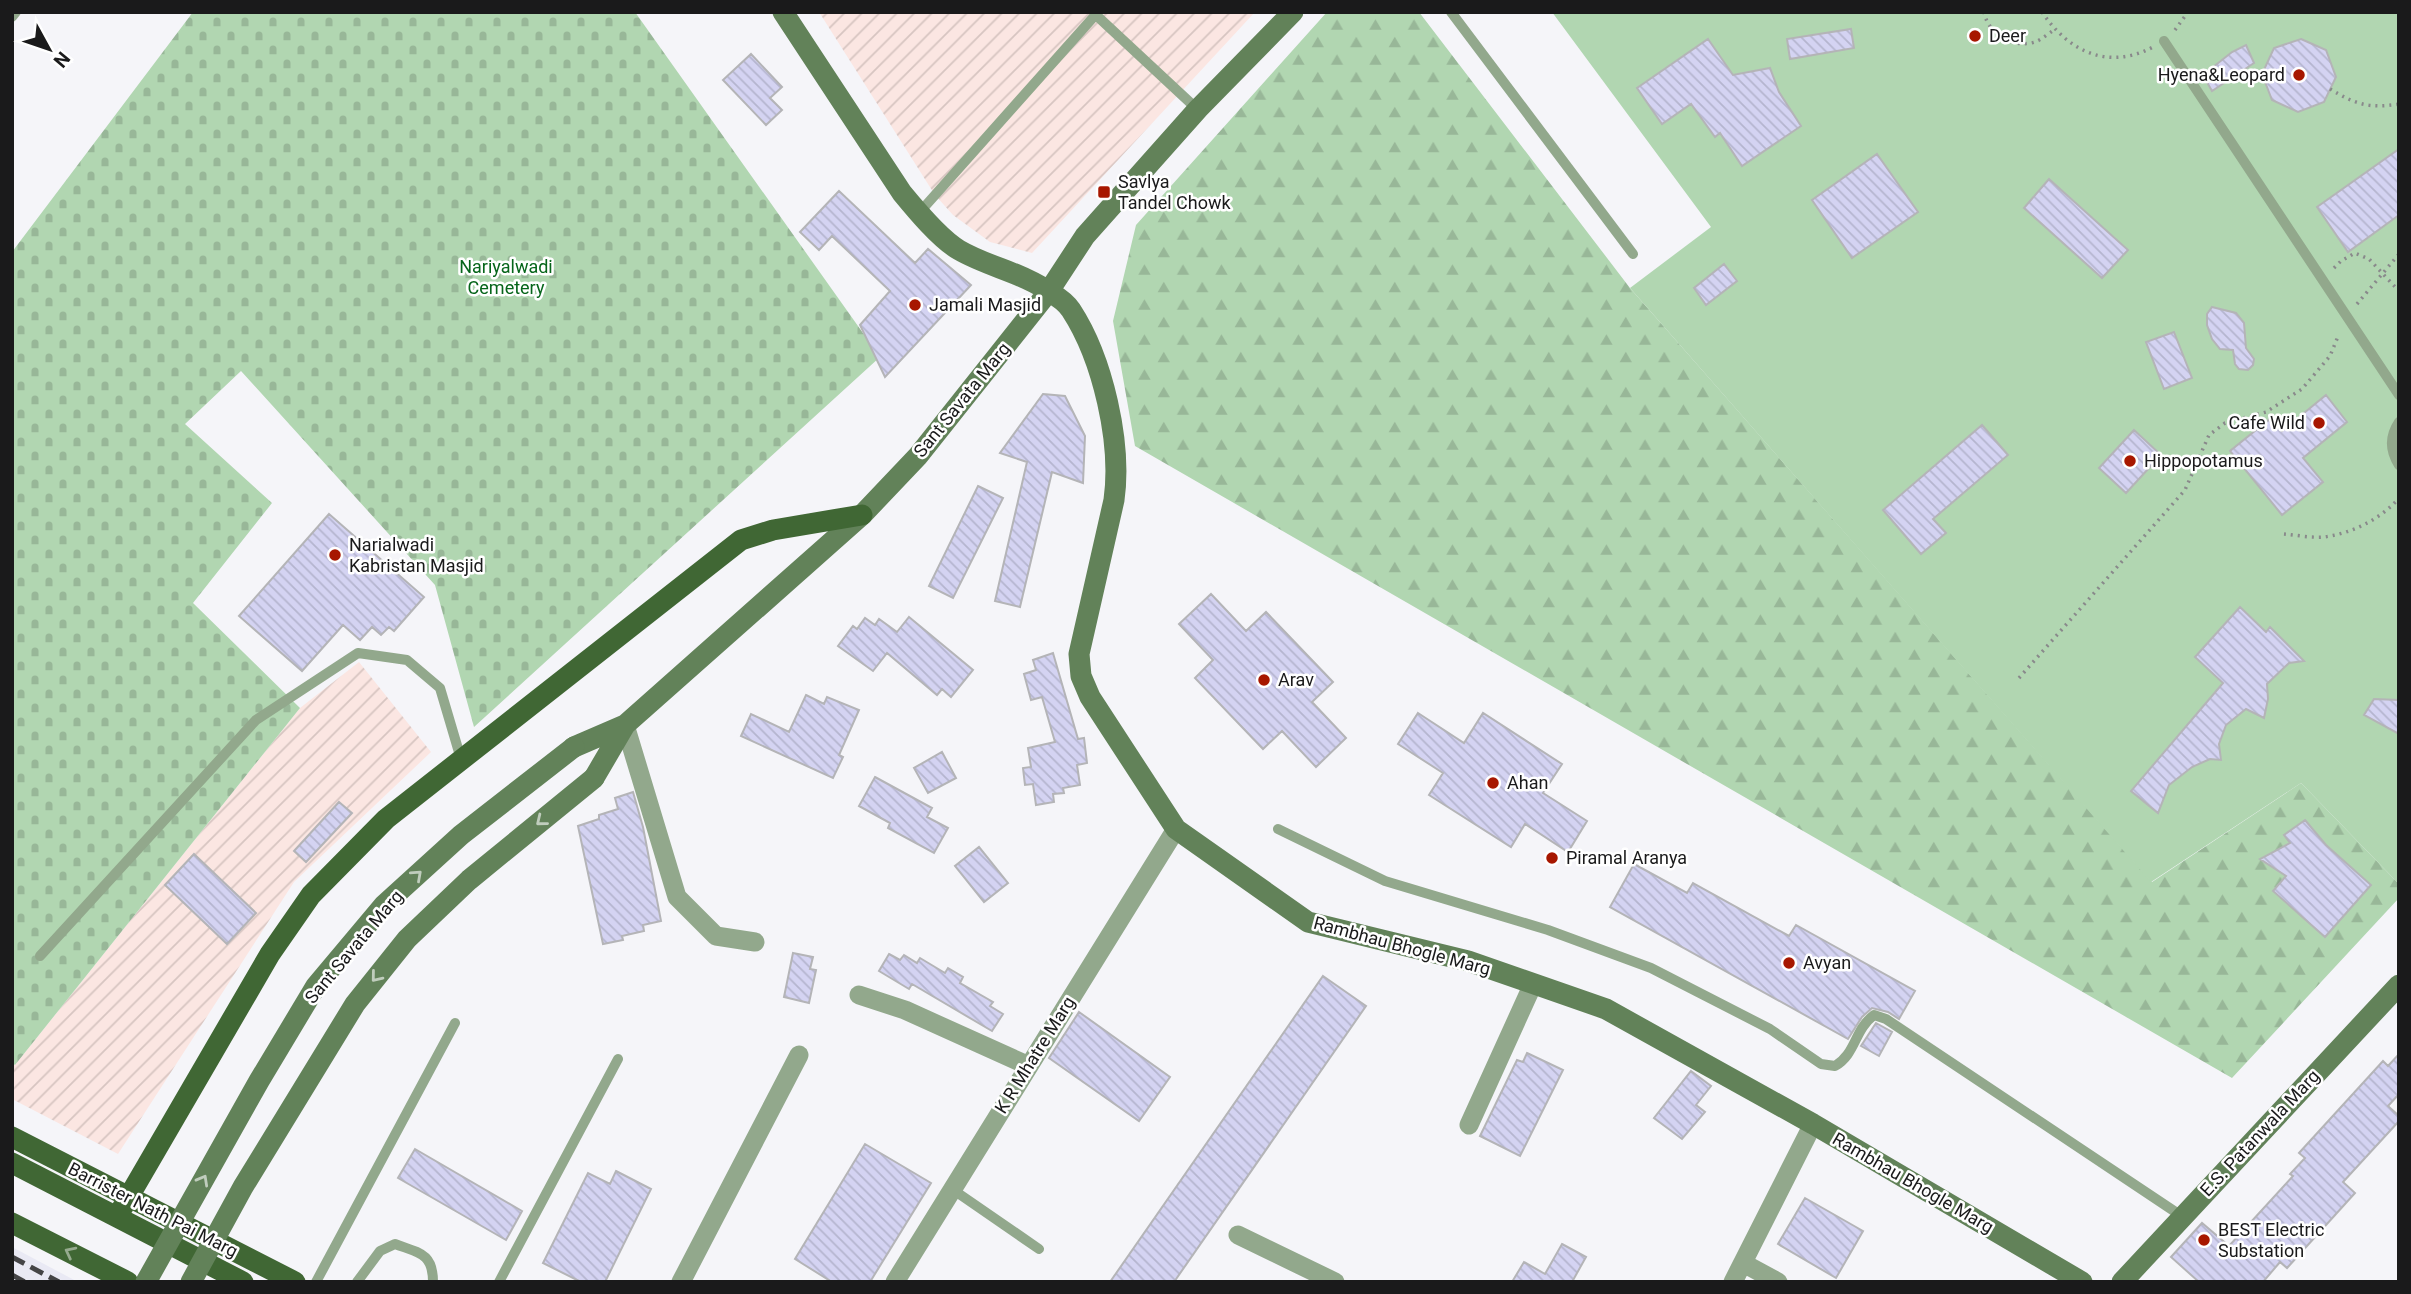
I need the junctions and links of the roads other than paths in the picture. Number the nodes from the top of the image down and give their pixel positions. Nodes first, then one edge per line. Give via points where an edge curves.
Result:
1 (16, 12) edge
2 (783, 12) edge
3 (1293, 12) edge
4 (1451, 12) edge
5 (1097, 14) edge
6 (12, 17) edge
7 (2164, 41) road end
8 (1198, 109) junction
9 (919, 213) junction
10 (1633, 254) dead end
11 (1049, 291) junction
12 (2399, 395) edge
13 (2399, 422) edge
14 (2399, 466) edge
15 (862, 515) junction
16 (625, 725) junction
17 (461, 760) junction
18 (1176, 829) junction
19 (1278, 829) dead end
20 (755, 942) dead end
21 (40, 956) dead end
22 (1533, 984) junction
23 (2399, 985) edge
24 (859, 995) dead end
25 (455, 1023) dead end
26 (799, 1055) dead end
27 (618, 1059) dead end
28 (1029, 1066) junction
29 (1813, 1124) junction
30 (1469, 1125) dead end
31 (12, 1137) edge
32 (12, 1163) edge
33 (952, 1189) junction
34 (127, 1197) junction
35 (117, 1217) junction
36 (2183, 1217) junction
37 (12, 1223) edge
38 (1238, 1235) dead end
39 (1039, 1249) dead end
40 (1743, 1263) junction
41 (128, 1282) edge
42 (146, 1282) edge
43 (191, 1282) edge
44 (243, 1282) edge
45 (295, 1282) edge
46 (316, 1282) edge
47 (357, 1282) edge
48 (433, 1282) edge
49 (499, 1282) edge
50 (681, 1282) edge
51 (894, 1282) edge
52 (1335, 1282) edge
53 (1733, 1282) edge
54 (1778, 1282) edge
55 (2082, 1282) edge
56 (2122, 1282) edge

1 - 6 lane
2 - 9 street
3 - 8 street, Sant Savata Marg
4 - 10 lane
5 - 8 lane
5 - 9 lane
7 - 12 lane
8 - 11 street, Sant Savata Marg via 1085,236
9 - 11 street via 958,250
11 - 15 street, Sant Savata Marg via 918,456
11 - 18 street, Rambhau Bhogle Marg via 1070,308 1105,387 1117,478 1079,654 1081,676
13 - 14 lane via 2391,441
15 - 16 street, Sant Savata Marg
15 - 17 main road via 741,540
16 - 20 street via 677,897 716,936
42 -> 16 street, Sant Savata Marg, bridge via 316,986 384,905 461,835 574,747
16 -> 43 street, Sant Savata Marg, bridge via 594,778 469,880 407,939 355,1004 243,1186
17 - 21 lane via 440,688 407,660 358,653 256,720
17 - 34 main road via 386,818 311,895 270,954
18 - 22 street, Rambhau Bhogle Marg via 1308,922 1468,961
18 - 28 street, K R Mhatre Marg
19 - 36 lane via 1385,881 1548,930 1651,968 1770,1029 1821,1063 1835,1066 1845,1060 1863,1023 1874,1015 1886,1019
22 - 29 street, Rambhau Bhogle Marg via 1606,1009
22 - 30 street
23 - 36 street, E.S. Patanwala Marg
24 - 28 street via 905,1010
25 - 46 lane
26 - 50 street
27 - 49 lane
28 - 33 street, K R Mhatre Marg
29 - 40 street
29 - 55 street, Rambhau Bhogle Marg
31 - 34 main road, Barrister Nath Pai Marg
32 - 35 main road, Barrister Nath Pai Marg
33 - 39 lane
33 - 51 street, K R Mhatre Marg
34 - 35 main road
34 - 45 main road, Barrister Nath Pai Marg
35 - 44 main road, Barrister Nath Pai Marg
36 - 56 street, E.S. Patanwala Marg
41 -> 37 main road
38 - 52 street
40 - 53 street
40 - 54 street
47 - 48 lane via 380,1251 395,1244 425,1255 433,1265

